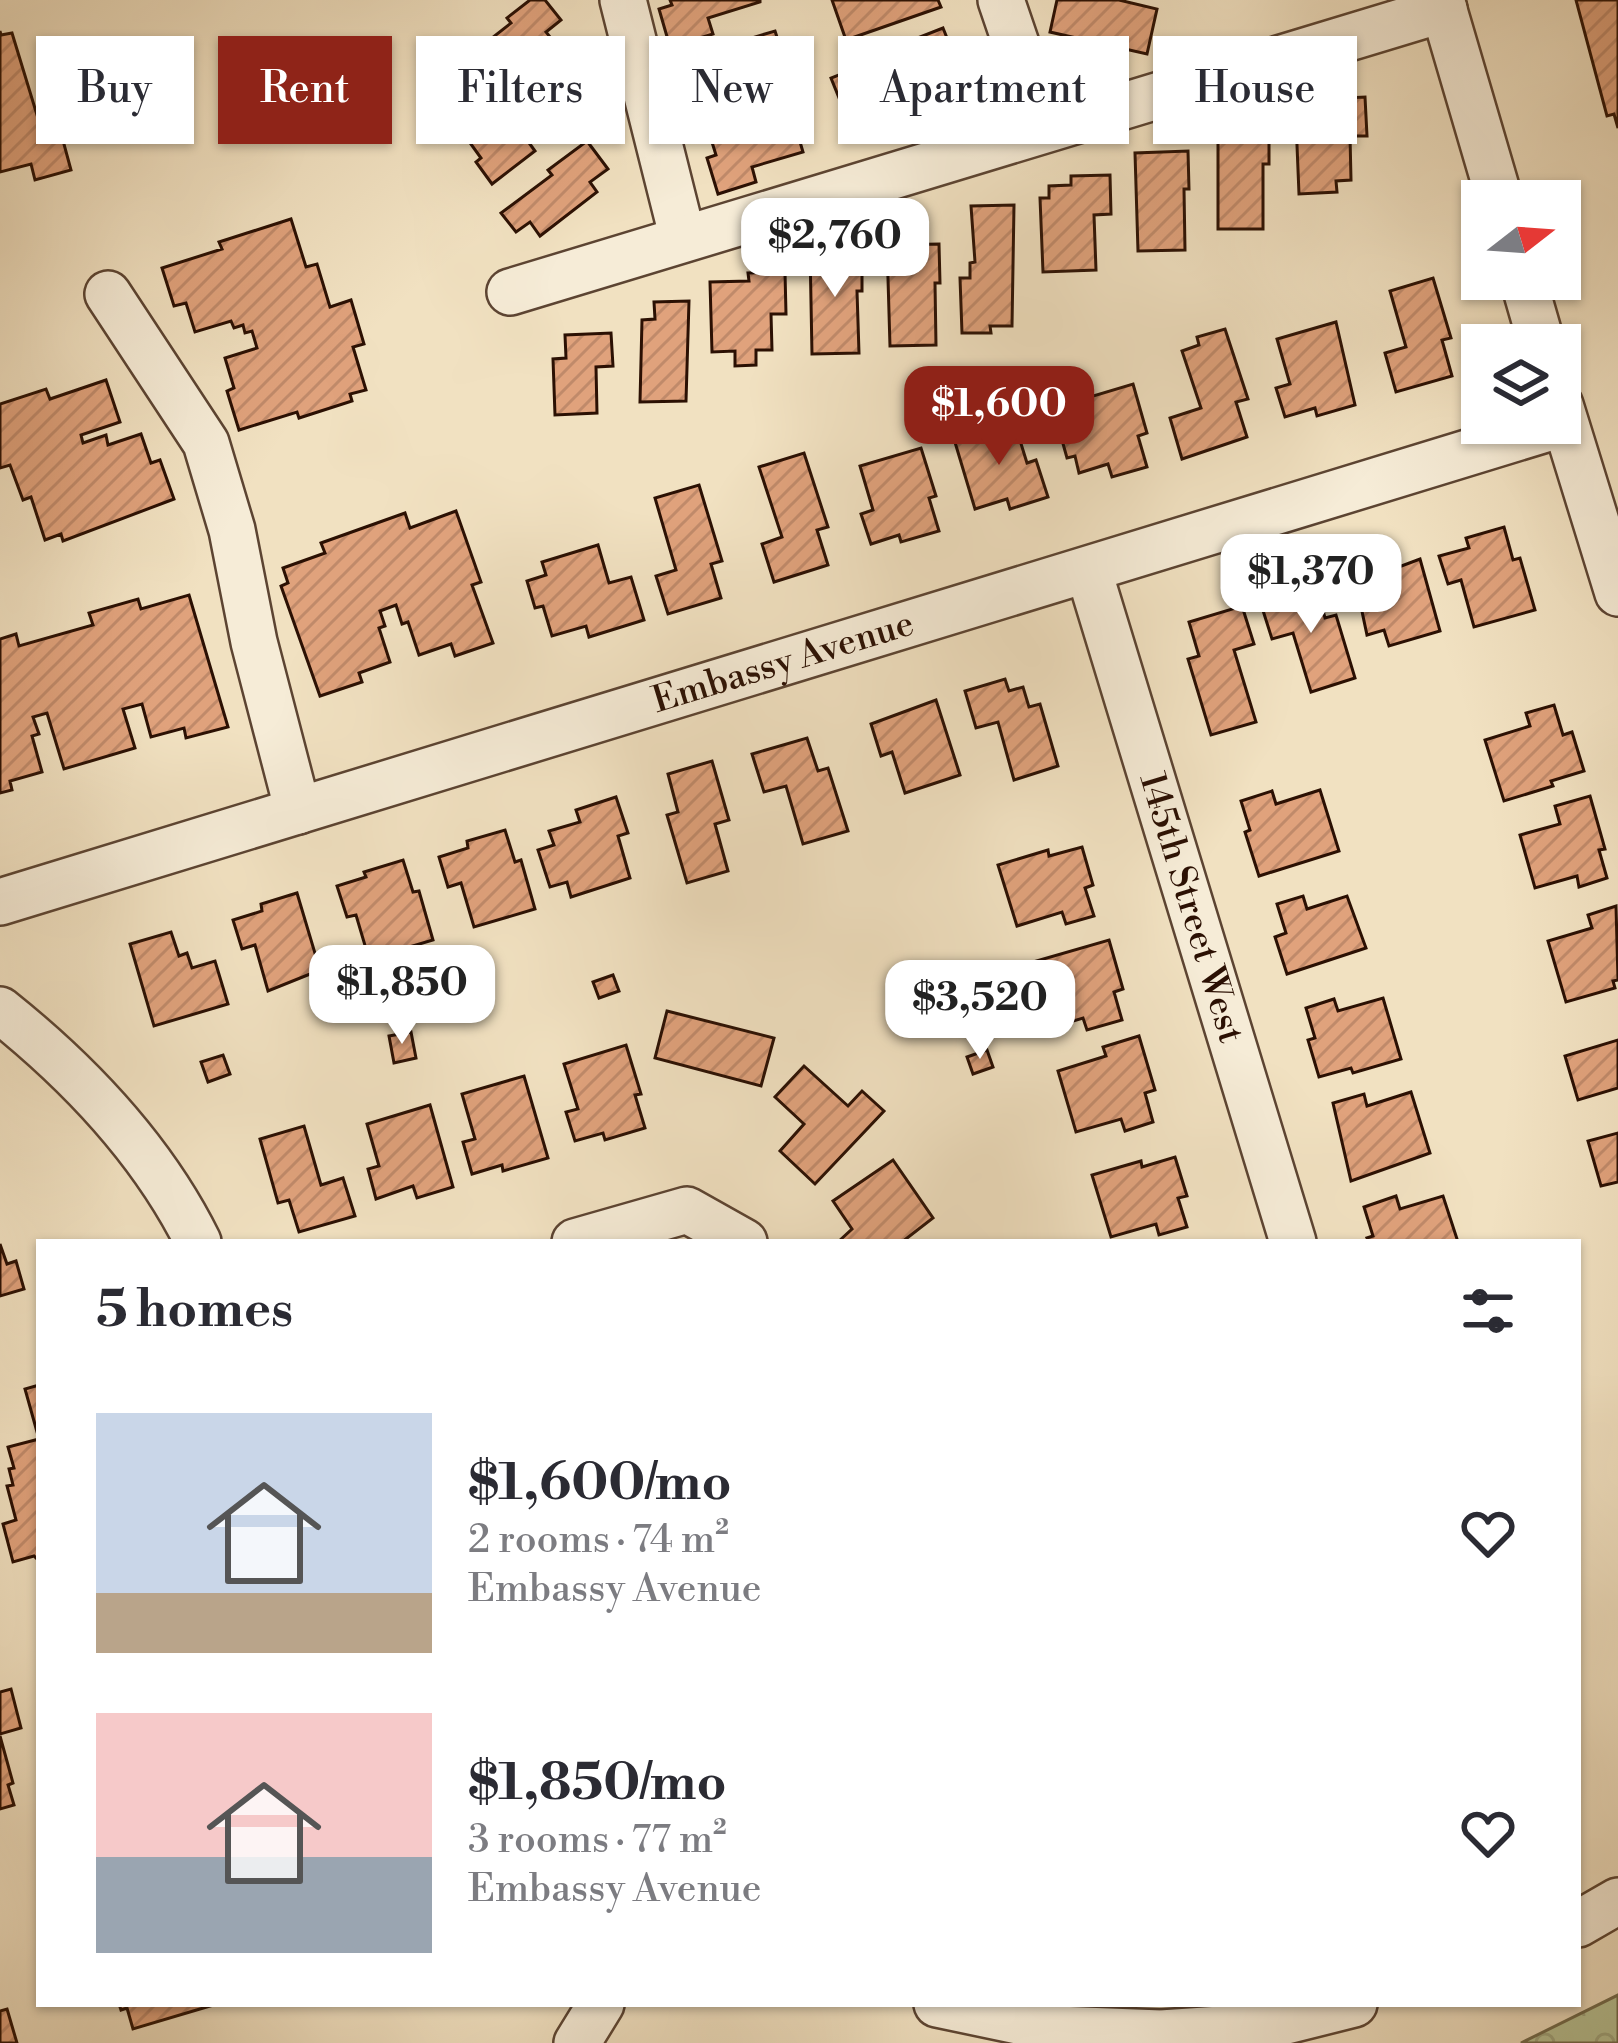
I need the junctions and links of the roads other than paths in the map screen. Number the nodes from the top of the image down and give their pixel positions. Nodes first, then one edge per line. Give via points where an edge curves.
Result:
1 (623, 0) edge
2 (1001, 0) edge
3 (1443, 4) edge
4 (1013, 36) edge
5 (1129, 103) edge
6 (996, 144) edge
7 (1494, 180) edge
8 (683, 239) junction
9 (510, 292) dead end
10 (108, 294) dead end
11 (1473, 444) edge
12 (1572, 444) edge
13 (1089, 572) junction
14 (1618, 593) edge
15 (298, 811) junction
16 (0, 902) edge
17 (0, 1010) edge
18 (196, 1239) edge
19 (586, 1239) edge
20 (739, 1239) edge
21 (1292, 1239) edge
22 (1618, 1901) edge
23 (1581, 1922) edge
24 (600, 2007) edge
25 (948, 2007) edge
26 (1342, 2007) edge
27 (1057, 2036) edge
28 (577, 2043) edge

1 - 8 street
2 - 4 street
3 - 5 street
3 - 7 street
6 - 8 street
8 - 9 street
10 - 15 street via 206,443
11 - 13 street, Embassy Avenue
12 - 14 street
13 - 15 street, Embassy Avenue
13 - 21 street, 145th Street West
15 - 16 street, Embassy Avenue
17 - 18 street via 111,1111
19 - 20 street via 687,1210
22 - 23 street
24 - 28 street
25 - 27 street
26 - 27 street via 1266,2026

